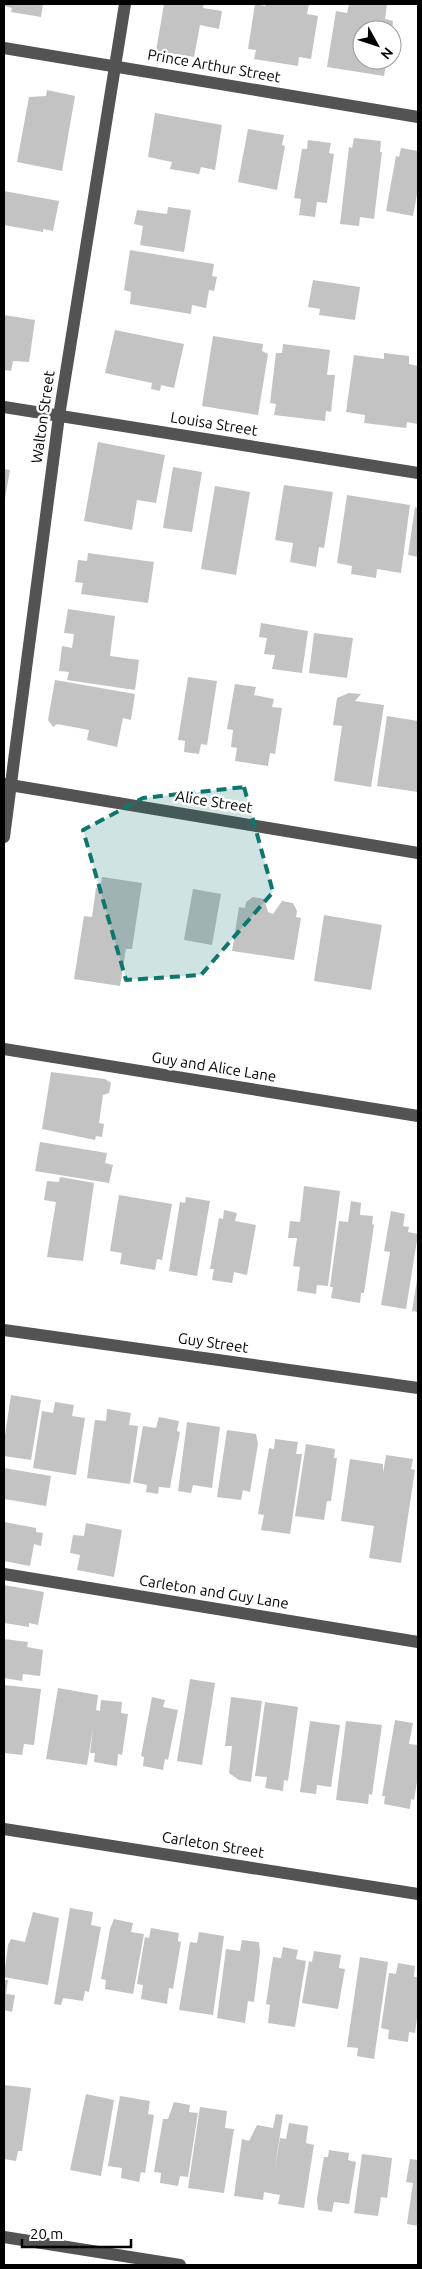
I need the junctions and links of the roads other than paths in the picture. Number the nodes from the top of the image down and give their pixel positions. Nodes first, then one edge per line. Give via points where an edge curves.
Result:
1 (125, 4) edge
2 (4, 48) edge
3 (115, 66) junction
4 (418, 117) edge
5 (4, 407) edge
6 (59, 416) junction
7 (418, 473) edge
8 (7, 784) edge
9 (4, 837) edge
10 (418, 852) edge
11 (4, 1049) edge
12 (418, 1116) edge
13 (4, 1330) edge
14 (418, 1388) edge
15 (4, 1574) edge
16 (418, 1642) edge
17 (4, 1829) edge
18 (418, 1894) edge
19 (4, 2237) edge
20 (180, 2265) edge

1 - 3 street, Walton Street
2 - 3 street, Prince Arthur Street
3 - 4 street, Prince Arthur Street
3 - 6 street, Walton Street
5 - 6 street, Louisa Street
6 - 7 street, Louisa Street
6 - 8 street, Walton Street
8 - 9 street, Walton Street
8 - 10 street, Alice Street
11 - 12 street, Guy and Alice Lane
13 - 14 street, Guy Street
15 - 16 street, Carleton and Guy Lane
17 - 18 street, Carleton Street
19 - 20 street

